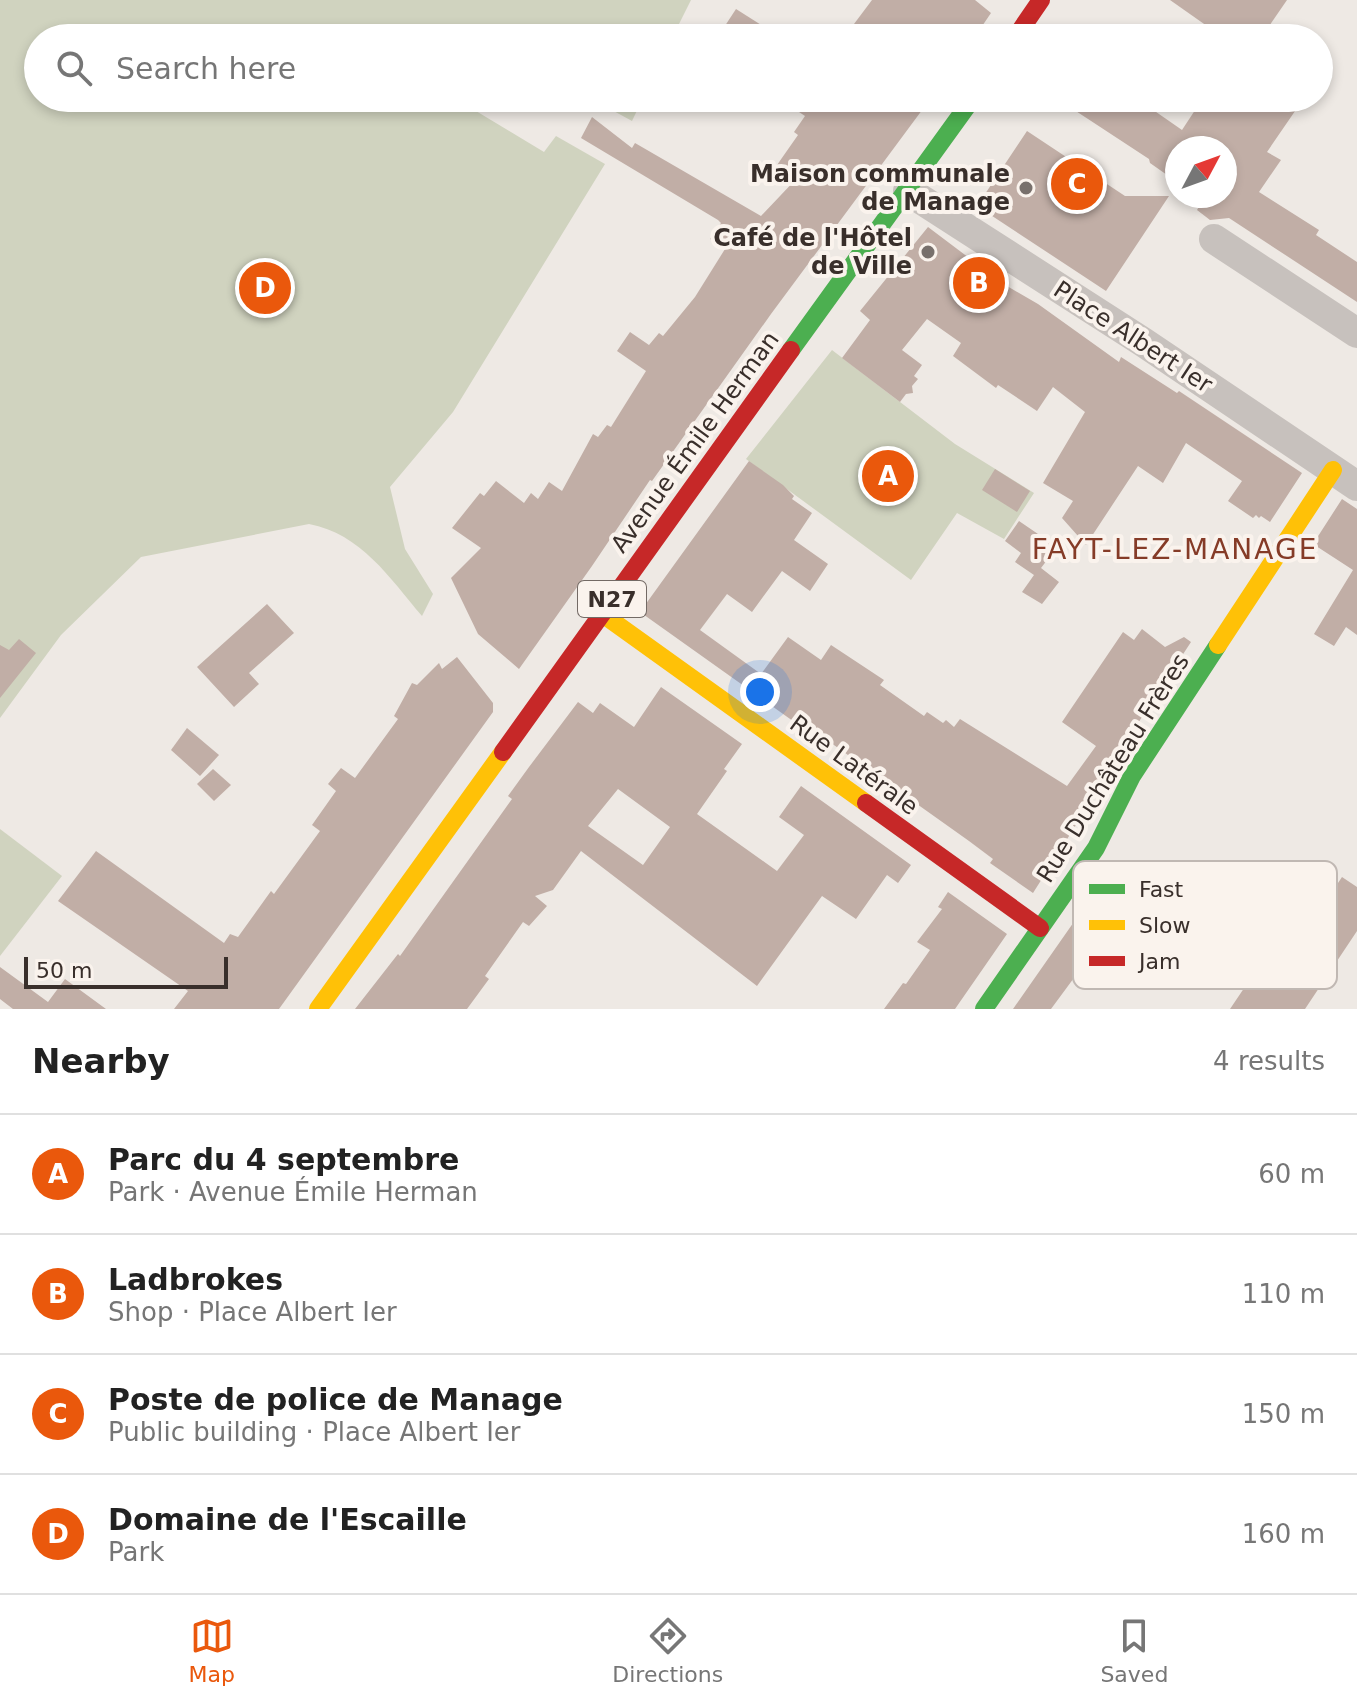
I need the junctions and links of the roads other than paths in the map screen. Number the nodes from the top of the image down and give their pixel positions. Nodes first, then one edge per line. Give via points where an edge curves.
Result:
1 (1041, 0) edge
2 (1025, 24) edge
3 (963, 112) edge
4 (908, 191) junction
5 (1214, 239) dead end
6 (1357, 333) edge
7 (1345, 478) edge
8 (601, 613) junction
9 (1087, 861) edge
10 (1073, 881) edge
11 (1040, 928) junction
12 (318, 1009) edge
13 (984, 1009) edge

1 - 2 street
3 - 4 street, Avenue Émile Herman / N27
4 - 7 street, Place Albert Ier
4 - 8 street, Avenue Émile Herman / N27
5 - 6 street
7 - 9 street, Rue Duchâteau Frères via 1132,776
8 - 11 street, Rue Latérale
8 - 12 street, Avenue Émile Herman / N27
10 - 11 street, Rue Duchâteau Frères
11 - 13 street, Rue Duchâteau Frères

